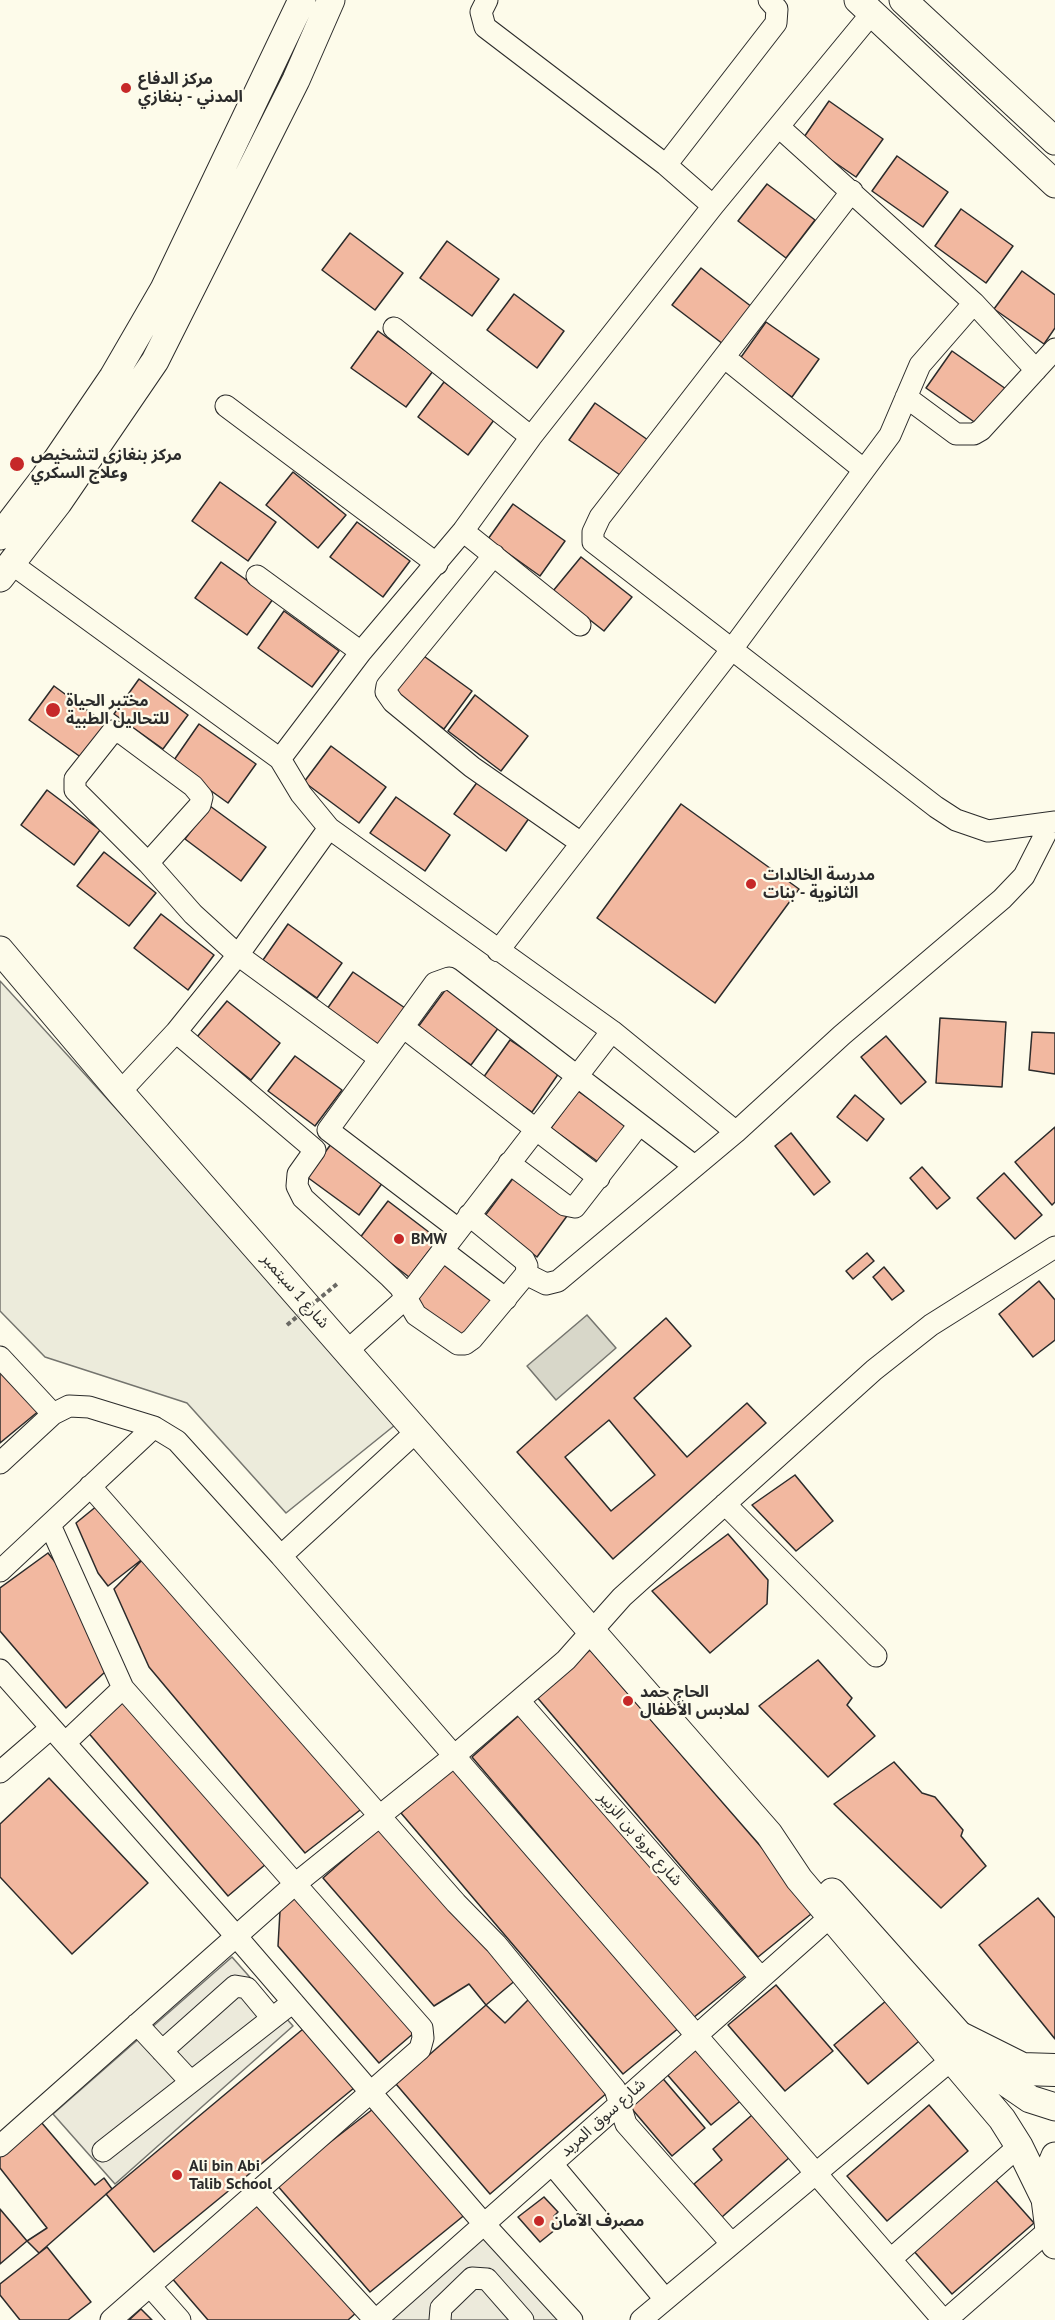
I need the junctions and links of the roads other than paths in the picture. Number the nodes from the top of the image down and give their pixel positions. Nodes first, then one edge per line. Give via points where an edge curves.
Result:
1 (302, 0) edge
2 (331, 0) edge
3 (487, 0) edge
4 (769, 0) edge
5 (903, 0) edge
6 (865, 7) edge
7 (779, 127) junction
8 (1055, 141) edge
9 (666, 165) junction
10 (1055, 184) edge
11 (852, 191) junction
12 (713, 206) junction
13 (974, 303) junction
14 (394, 328) dead end
15 (1055, 349) edge
16 (724, 357) junction
17 (1036, 370) junction
18 (906, 397) junction
19 (226, 406) dead end
20 (531, 437) junction
21 (864, 470) junction
22 (463, 531) junction
23 (0, 536) edge
24 (494, 555) junction
25 (437, 564) junction
26 (6, 571) edge
27 (257, 576) dead end
28 (580, 625) dead end
29 (732, 649) junction
30 (361, 652) junction
31 (280, 759) junction
32 (1053, 823) edge
33 (329, 828) junction
34 (581, 843) junction
35 (148, 863) junction
36 (0, 950) edge
37 (498, 951) junction
38 (238, 955) junction
39 (403, 1027) junction
40 (612, 1031) junction
41 (176, 1032) junction
42 (379, 1058) junction
43 (574, 1077) junction
44 (120, 1092) junction
45 (638, 1126) junction
46 (328, 1130) junction
47 (535, 1130) junction
48 (736, 1132) junction
49 (315, 1150) junction
50 (509, 1163) junction
51 (693, 1165) junction
52 (599, 1178) junction
53 (463, 1222) junction
54 (1055, 1247) edge
55 (441, 1250) junction
56 (526, 1274) junction
57 (406, 1298) junction
58 (506, 1299) junction
59 (347, 1351) junction
60 (0, 1358) edge
61 (53, 1414) junction
62 (154, 1427) junction
63 (417, 1431) junction
64 (0, 1464) edge
65 (90, 1486) junction
66 (725, 1503) junction
67 (50, 1525) junction
68 (281, 1556) junction
69 (0, 1571) edge
70 (591, 1632) junction
71 (876, 1656) dead end
72 (0, 1670) edge
73 (123, 1688) junction
74 (519, 1701) junction
75 (58, 1735) junction
76 (453, 1756) junction
77 (0, 1772) edge
78 (380, 1816) junction
79 (769, 1834) junction
80 (294, 1885) junction
81 (830, 1917) junction
82 (237, 1936) junction
83 (761, 1978) junction
84 (293, 2002) junction
85 (272, 2018) junction
86 (137, 2024) junction
87 (697, 2035) junction
88 (956, 2050) junction
89 (162, 2051) junction
90 (1055, 2070) edge
91 (190, 2081) junction
92 (372, 2092) junction
93 (621, 2103) junction
94 (1055, 2107) edge
95 (0, 2146) edge
96 (1019, 2146) junction
97 (103, 2151) dead end
98 (1055, 2156) edge
99 (552, 2164) junction
100 (816, 2171) junction
101 (257, 2191) junction
102 (1045, 2199) junction
103 (484, 2224) junction
104 (1052, 2237) edge
105 (731, 2243) junction
106 (891, 2259) junction
107 (150, 2286) junction
108 (665, 2299) junction
109 (111, 2320) edge
110 (180, 2320) edge
111 (375, 2320) edge
112 (440, 2320) edge
113 (524, 2320) edge
114 (572, 2320) edge
115 (641, 2320) edge
116 (945, 2320) edge

1 - 23 main road via 164,289 113,376
2 - 26 main road via 296,80 155,361
3 - 9 street via 481,12 485,27
4 - 9 street via 777,9 776,22
5 - 8 main road
6 - 7 street
6 - 10 main road
7 - 11 street
7 - 12 street
9 - 12 street
11 - 13 street
11 - 16 street
12 - 20 street
13 - 17 street
13 - 18 street via 920,365
14 - 20 street
15 - 17 street
16 - 21 street
16 - 29 street via 600,517 593,542
17 - 18 street via 974,434 957,434
18 - 21 street via 890,435
19 - 25 street
20 - 22 street
21 - 29 street
22 - 24 street
22 - 25 street
24 - 28 street
24 - 34 street via 386,692 393,702 472,766
25 - 30 street
26 - 31 street
27 - 30 street
29 - 32 street via 956,820 988,831
29 - 34 street
30 - 31 street
31 - 33 street via 301,794
32 - 48 street via 1024,876 1002,899 842,1035
33 - 37 street
33 - 38 street
34 - 37 street
35 - 35 street via 200,805 202,797 123,734 113,731 75,779 73,787
35 - 38 street via 193,914
36 - 44 main road, شارع 1 سبتمبر
37 - 40 street
38 - 41 street
38 - 42 street
39 - 42 street
39 - 43 street via 435,982 448,978
39 - 47 street
40 - 43 street
40 - 48 street
41 - 44 street
41 - 49 street
42 - 46 street
43 - 45 street
43 - 47 street
44 - 59 main road, شارع 1 سبتمبر
45 - 51 street
45 - 52 street
46 - 49 street
46 - 53 street
47 - 50 street
47 - 52 street
48 - 51 street
49 - 57 street via 298,1174 297,1186 303,1198 390,1277
50 - 52 street via 571,1208 581,1202
50 - 53 street
51 - 56 street via 558,1281 546,1284
53 - 55 street
53 - 56 street via 524,1260
54 - 66 street via 923,1331
55 - 57 street
55 - 58 street
56 - 58 street
57 - 58 street via 416,1315 458,1344 472,1339
57 - 59 street
59 - 63 main road, شارع 1 سبتمبر
60 - 61 street
61 - 62 street via 69,1406 89,1407
61 - 64 street
62 - 65 street
62 - 68 street via 177,1441
63 - 68 street
63 - 70 main road, شارع 1 سبتمبر
65 - 67 street
65 - 78 street
66 - 70 street via 622,1597
66 - 71 street
67 - 69 street
67 - 73 street
68 - 76 street
70 - 74 street
70 - 79 main road, شارع 1 سبتمبر
72 - 75 street
73 - 75 street
73 - 80 street
74 - 76 street
74 - 83 street, شارع عروة بن الزبير
75 - 77 street
75 - 82 street
76 - 78 street
76 - 87 street
78 - 80 street
78 - 93 street via 496,1944 606,2078
79 - 81 main road via 799,1880
79 - 88 main road via 812,1870
80 - 82 street
80 - 92 street via 422,2028 420,2049
81 - 83 street, شارع سوق المربد
81 - 88 main road
82 - 84 street
82 - 86 street
83 - 87 street, شارع سوق المربد
84 - 85 street
84 - 92 street
85 - 89 street via 247,1988 235,1986
85 - 91 street
86 - 89 street
86 - 95 street
87 - 93 street, شارع سوق المربد
87 - 100 street
88 - 90 highway via 1022,2069
88 - 94 main road via 1011,2089
88 - 96 main road
88 - 100 street
89 - 91 street
91 - 97 street
92 - 101 street
92 - 103 street
93 - 99 street, شارع سوق المربد
93 - 105 street via 626,2124
96 - 102 main road
96 - 106 street
98 - 102 main road
99 - 103 street, شارع سوق المربد
99 - 108 street
100 - 105 street
100 - 106 street
101 - 107 street
101 - 111 street
102 - 104 main road
103 - 111 street, شارع سوق المربد
103 - 114 street
104 - 116 street
105 - 108 street
106 - 116 street
107 - 109 street
107 - 110 street
108 - 115 street
112 - 113 street via 441,2308 472,2278 487,2279

